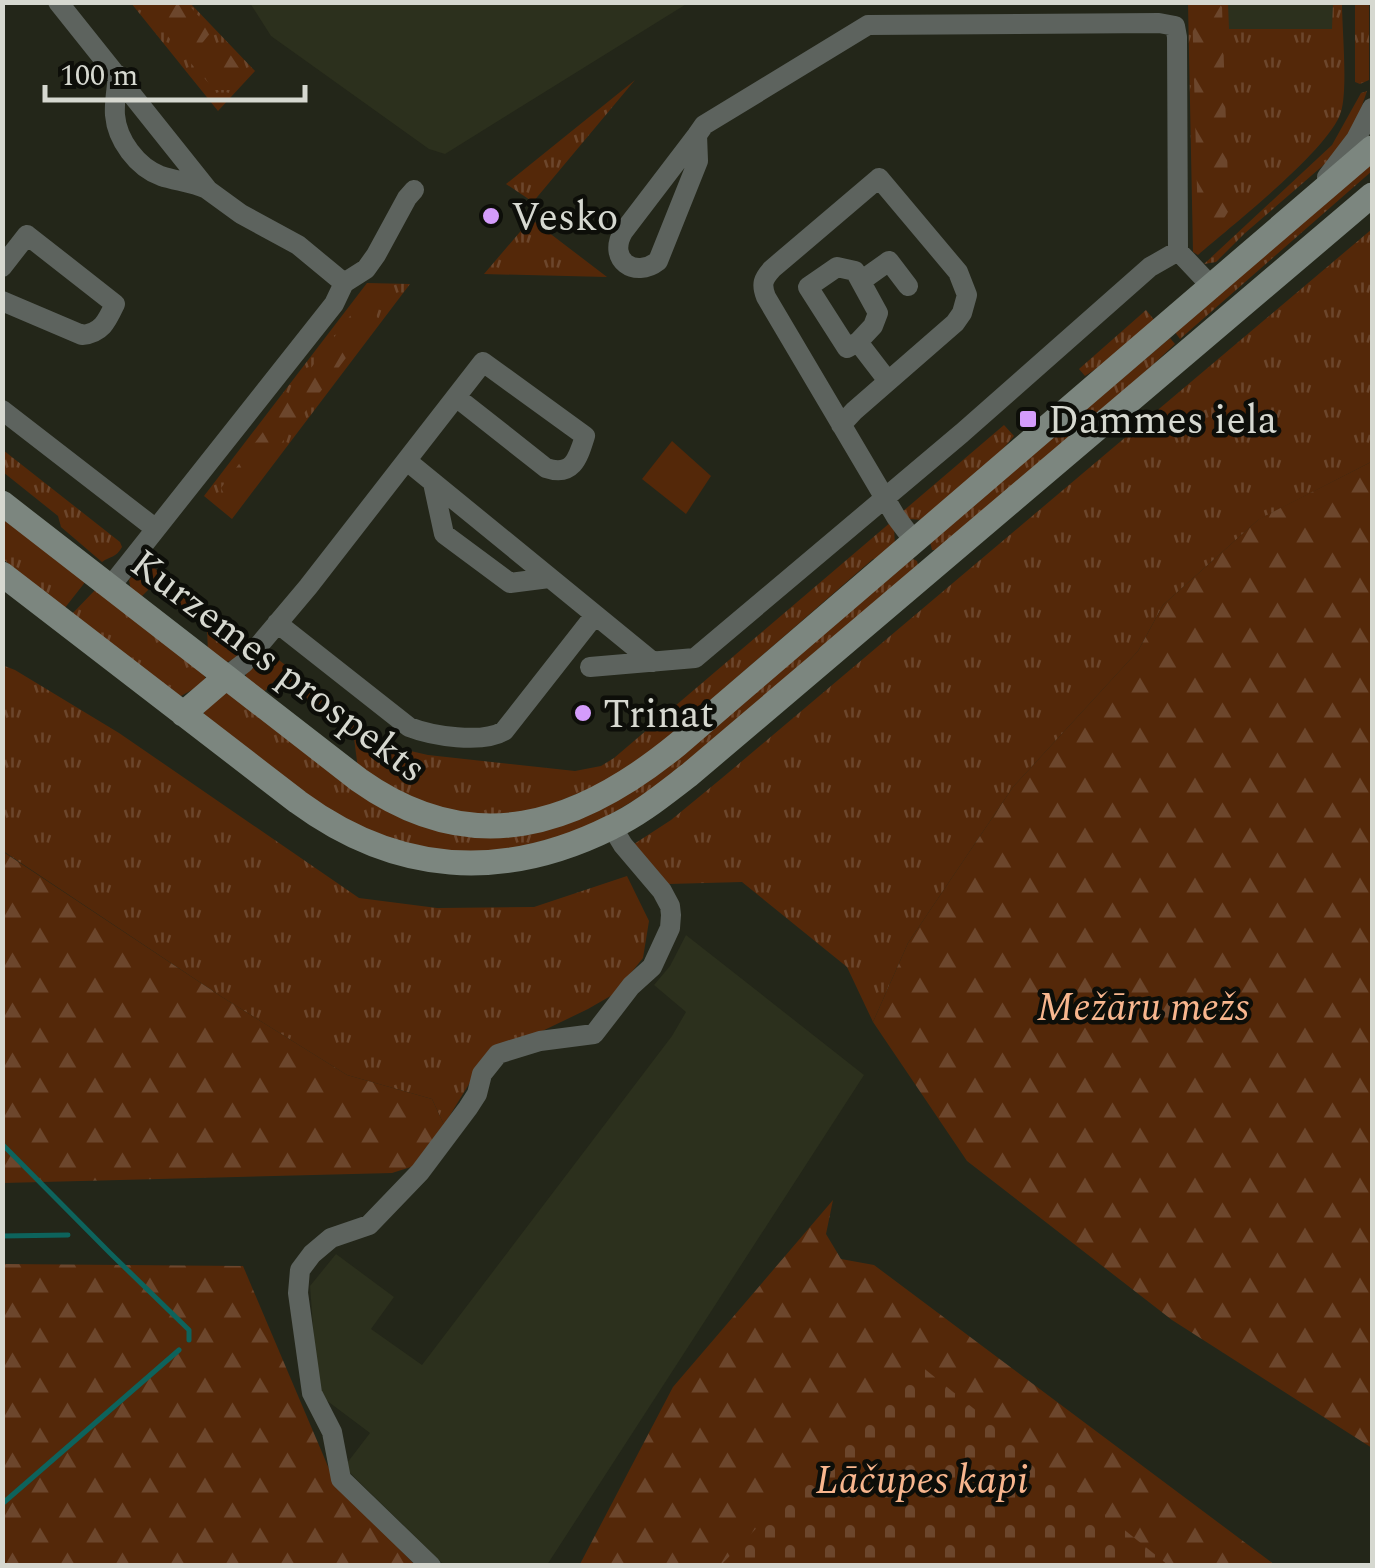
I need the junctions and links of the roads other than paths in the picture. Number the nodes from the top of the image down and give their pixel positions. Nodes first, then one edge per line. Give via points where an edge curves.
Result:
1 (58, 2) edge
2 (118, 75) junction
3 (1372, 108) edge
4 (697, 135) junction
5 (1372, 148) edge
6 (208, 190) junction
7 (414, 190) dead end
8 (1372, 195) edge
9 (1304, 207) junction
10 (1178, 251) junction
11 (2, 267) edge
12 (861, 281) junction
13 (344, 283) junction
14 (908, 286) dead end
15 (1212, 287) junction
16 (2, 301) edge
17 (858, 342) junction
18 (888, 381) junction
19 (456, 397) junction
20 (2, 410) edge
21 (842, 425) junction
22 (407, 461) junction
23 (433, 482) junction
24 (884, 497) junction
25 (2, 503) edge
26 (156, 529) junction
27 (914, 542) junction
28 (934, 566) junction
29 (2, 574) edge
30 (549, 578) junction
31 (110, 587) junction
32 (594, 615) junction
33 (277, 623) junction
34 (653, 662) junction
35 (590, 667) dead end
36 (226, 677) junction
37 (183, 714) junction
38 (612, 828) junction
39 (430, 1566) edge

1 - 2 street
2 - 6 street
2 - 6 street via 114,111 134,157 159,175
3 - 9 street
4 - 4 street via 618,240 625,263 644,268 661,256 698,161
4 - 10 street via 713,118 868,25 1175,26
5 - 9 main road, Kurzemes prospekts
6 - 13 street via 298,244
7 - 13 street via 376,255
8 - 28 main road
9 - 15 main road, Kurzemes prospekts
10 - 15 street
10 - 24 street via 1150,267
11 - 16 street via 27,235 115,304 100,329 82,334
12 - 14 street via 890,261
12 - 17 street via 878,313
12 - 17 street via 855,271 837,267 808,286 847,348
13 - 26 street
15 - 27 main road, Kurzemes prospekts
17 - 18 street
18 - 21 street
18 - 21 street via 955,323 967,296 958,272 879,178 762,284
19 - 19 street via 483,362 584,436 578,456 568,468 552,471
19 - 22 street
20 - 26 street
21 - 24 street
22 - 23 street
22 - 33 street
23 - 30 street
23 - 30 street via 444,534 510,583
24 - 27 street
24 - 34 street via 695,658
25 - 31 main road, Kurzemes prospekts
26 - 31 street
27 - 28 main road
27 - 36 main road, Kurzemes prospekts via 638,775 596,800 533,822 455,824 396,804
28 - 38 main road via 688,776
29 - 37 main road
30 - 32 street
31 - 36 main road, Kurzemes prospekts
32 - 33 street via 504,731 488,737 408,727
32 - 34 street
33 - 36 street
34 - 35 street
36 - 37 main road
37 - 38 main road via 320,818 401,854 438,862 503,860
38 - 39 street via 670,906 670,928 652,967 594,1034 498,1054 420,1172 370,1225 332,1238 300,1270 312,1393 332,1432 341,1479

